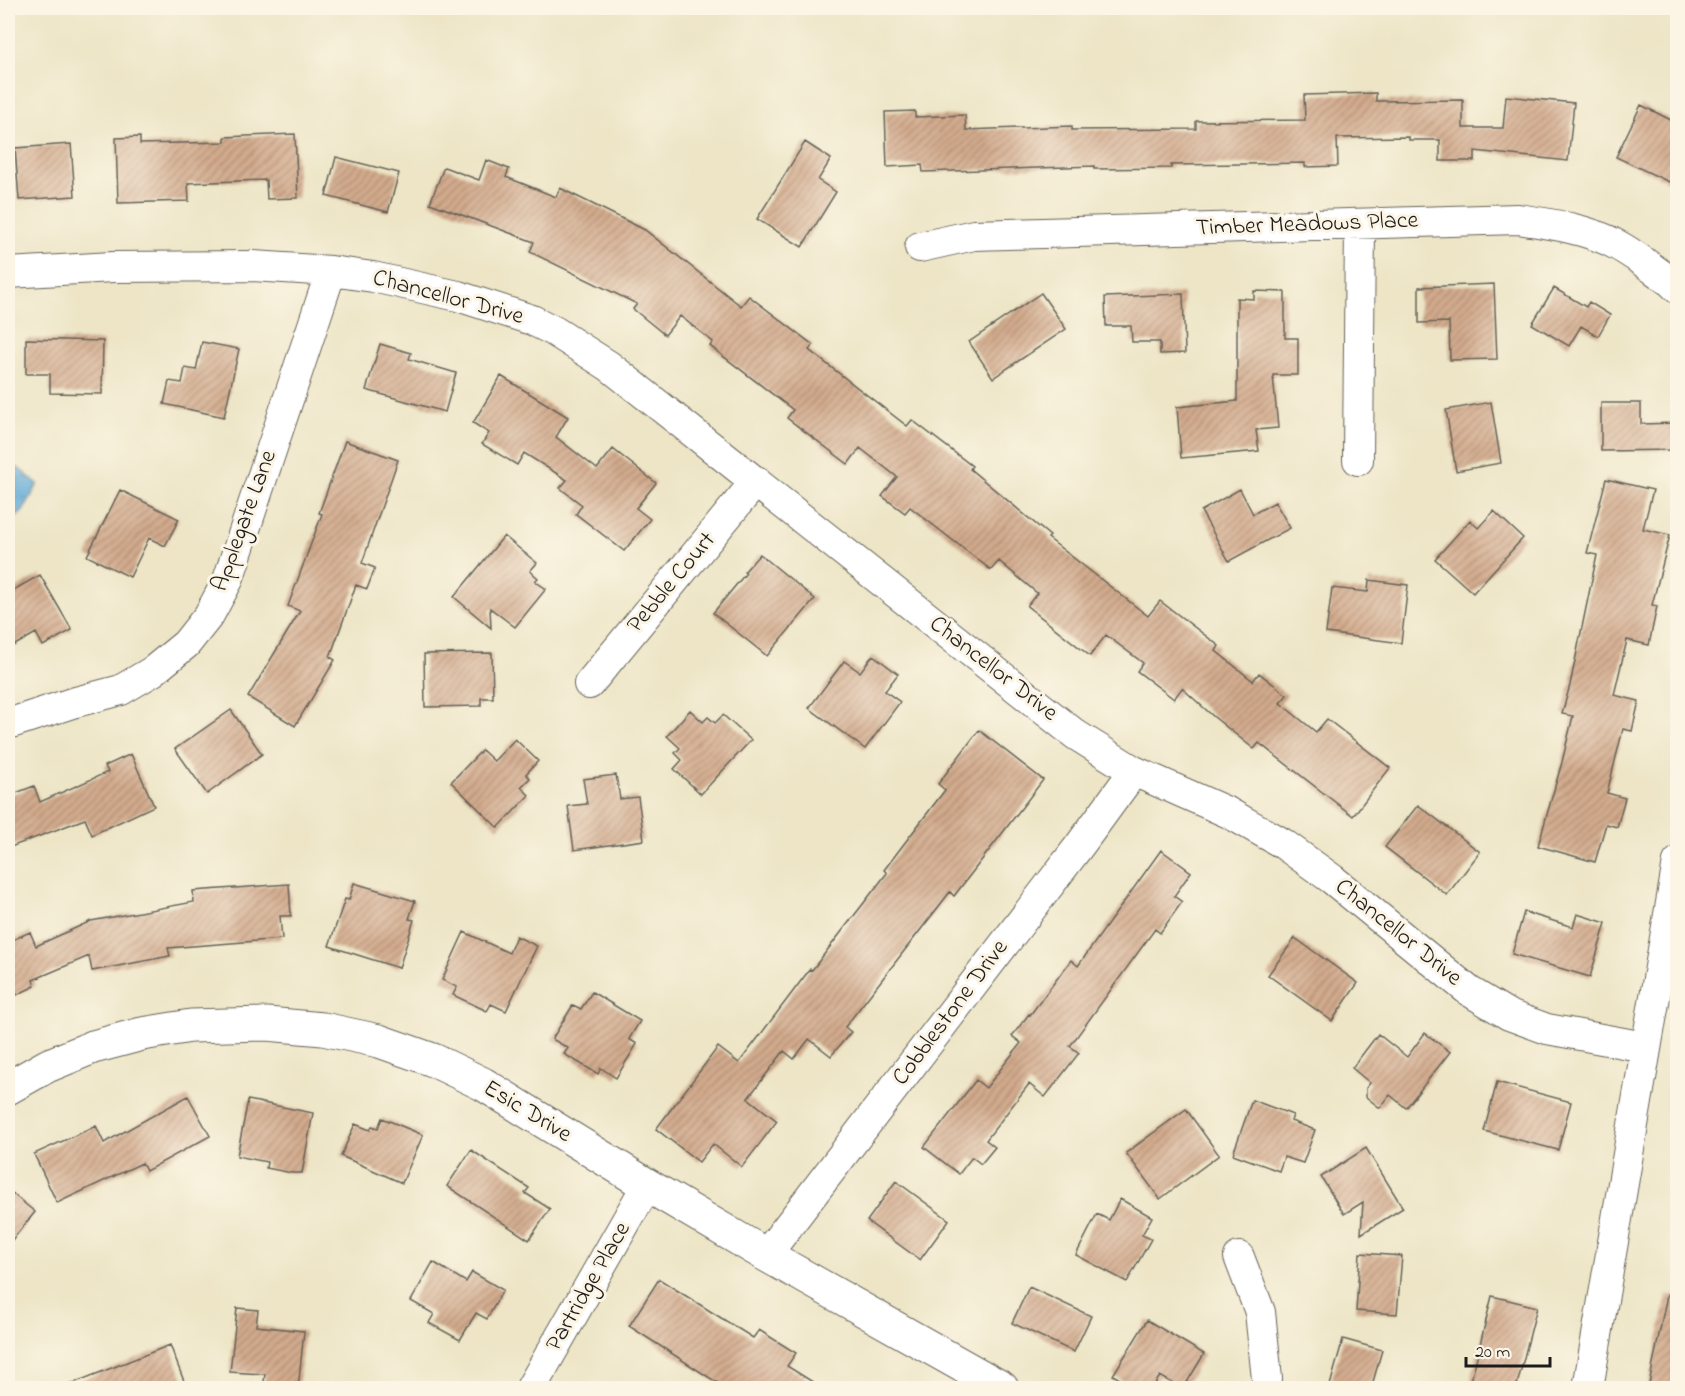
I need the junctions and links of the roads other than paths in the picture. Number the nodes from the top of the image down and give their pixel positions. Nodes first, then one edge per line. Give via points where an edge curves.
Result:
1 (1360, 224) junction
2 (920, 247) dead end
3 (331, 271) junction
4 (8, 273) edge
5 (1677, 289) edge
6 (1358, 460) dead end
7 (756, 482) junction
8 (589, 684) dead end
9 (8, 724) edge
10 (1134, 771) junction
11 (1677, 862) edge
12 (1645, 1047) junction
13 (8, 1088) edge
14 (647, 1185) junction
15 (766, 1255) junction
16 (1239, 1257) dead end
17 (531, 1389) edge
18 (1002, 1389) edge
19 (1266, 1389) edge
20 (1588, 1389) edge

1 - 2 street, Timber Meadows Place via 974,235
1 - 5 street, Timber Meadows Place via 1518,219 1540,222 1593,234 1618,245
1 - 6 street
3 - 4 street, Chancellor Drive via 241,266
3 - 7 street, Chancellor Drive via 458,296 532,320 609,366
3 - 9 street, Applegate Lane via 228,580 209,615 186,644 121,690
7 - 8 street, Pebble Court
7 - 10 street, Chancellor Drive via 1076,735
10 - 12 street, Chancellor Drive via 1229,813 1282,843 1469,991 1509,1015 1547,1029
10 - 15 street, Cobblestone Drive
11 - 12 street
12 - 20 street
13 - 14 street, Esic Drive via 75,1054 142,1034 191,1026 267,1024 323,1029 379,1041 433,1060 483,1084
14 - 15 street, Esic Drive
14 - 17 street, Partridge Place
15 - 18 street, Esic Drive
16 - 19 street via 1260,1312

